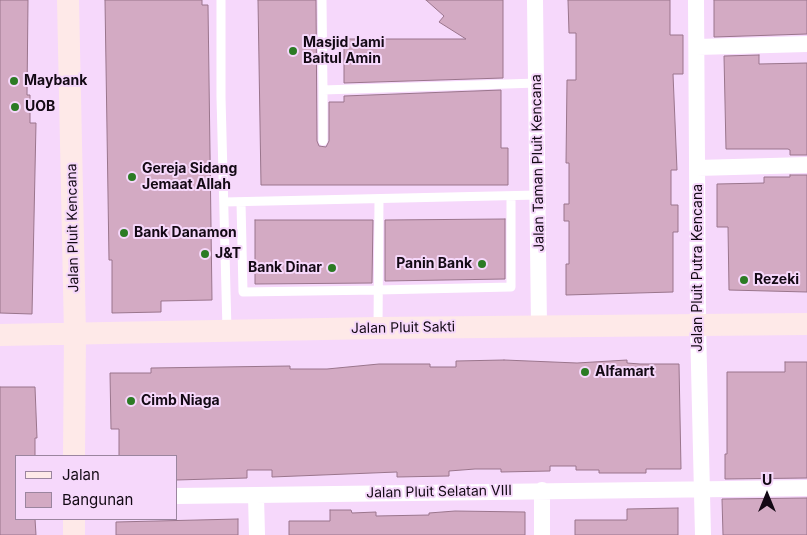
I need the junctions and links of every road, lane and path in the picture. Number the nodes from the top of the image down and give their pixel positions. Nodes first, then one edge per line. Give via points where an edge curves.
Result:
1 (68, 0) edge
2 (221, 0) edge
3 (322, 0) edge
4 (536, 0) edge
5 (696, 0) edge
6 (807, 44) edge
7 (698, 47) junction
8 (537, 83) junction
9 (323, 90) junction
10 (323, 141) dead end
11 (807, 165) edge
12 (697, 168) junction
13 (538, 195) junction
14 (511, 196) junction
15 (379, 199) junction
16 (224, 202) junction
17 (241, 202) junction
18 (378, 290) junction
19 (807, 324) edge
20 (698, 325) junction
21 (540, 326) junction
22 (378, 328) junction
23 (227, 330) junction
24 (75, 334) junction
25 (0, 335) edge
26 (74, 455) edge
27 (807, 488) edge
28 (702, 489) junction
29 (542, 490) junction
30 (178, 496) edge
31 (256, 496) junction
32 (74, 520) edge
33 (74, 535) edge
34 (256, 535) edge
35 (542, 535) edge
36 (702, 535) edge

1 - 24 street, Jalan Pluit Kencana
2 - 16 lane
3 - 9 lane
4 - 8 street, Jalan Taman Pluit Kencana
5 - 7 street, Jalan Pluit Putra Kencana
6 - 7 street
7 - 12 street, Jalan Pluit Putra Kencana
8 - 9 lane
8 - 13 street, Jalan Taman Pluit Kencana
9 - 10 lane
11 - 12 street
12 - 20 street, Jalan Pluit Putra Kencana
13 - 14 lane
13 - 21 street, Jalan Taman Pluit Kencana
14 - 15 lane
14 - 18 lane via 511,287
15 - 17 lane
15 - 18 lane
16 - 17 lane
16 - 23 lane
17 - 18 lane via 243,292
18 - 22 lane
19 - 20 street, Jalan Pluit Sakti
20 - 21 street, Jalan Pluit Sakti
20 - 28 street, Jalan Pluit Putra Kencana
21 - 22 street, Jalan Pluit Sakti
22 - 23 street, Jalan Pluit Sakti
23 - 24 street, Jalan Pluit Sakti
24 - 25 street, Jalan Pluit Sakti
24 - 26 street, Jalan Pluit Kencana
27 - 28 street, Jalan Pluit Selatan VIII
28 - 29 street, Jalan Pluit Selatan VIII
28 - 36 street, Jalan Pluit Putra Kencana
29 - 31 street, Jalan Pluit Selatan VIII
29 - 35 street
30 - 31 street, Jalan Pluit Selatan VIII
31 - 34 street
32 - 33 street

